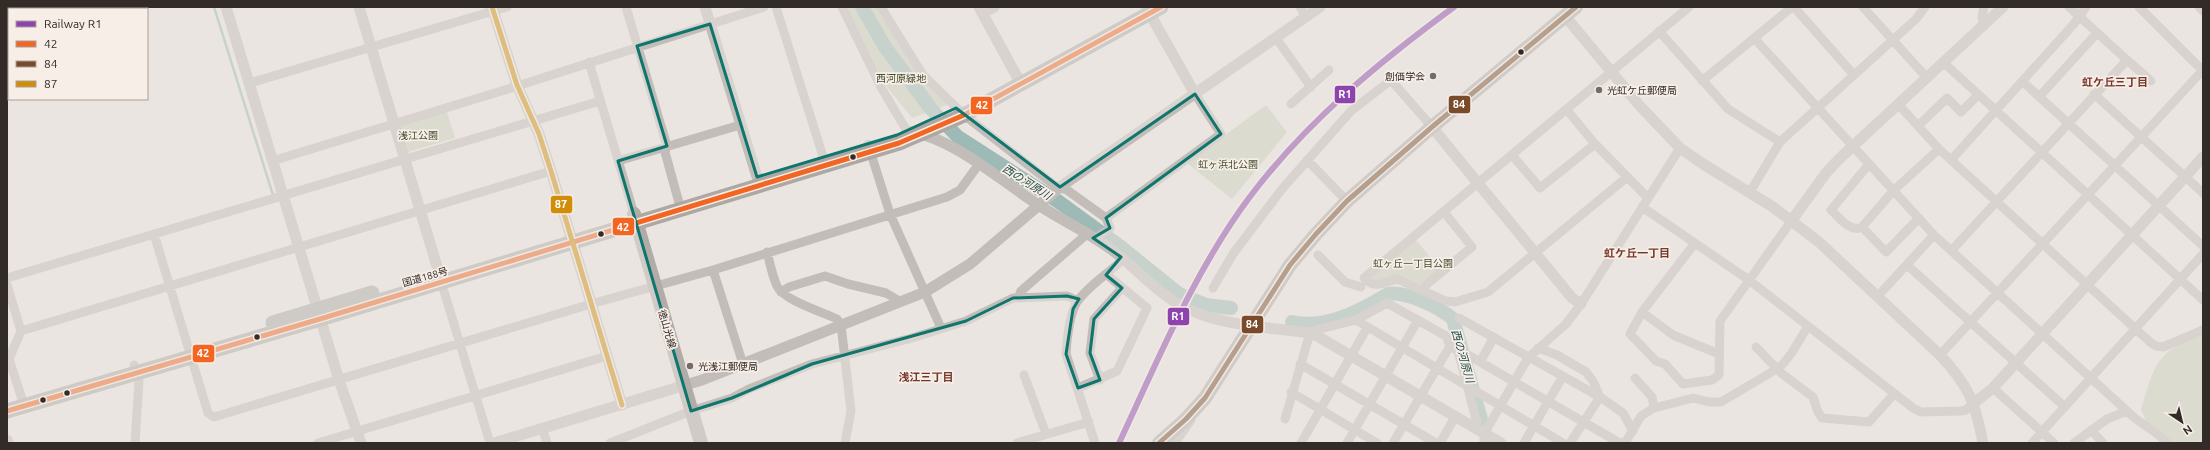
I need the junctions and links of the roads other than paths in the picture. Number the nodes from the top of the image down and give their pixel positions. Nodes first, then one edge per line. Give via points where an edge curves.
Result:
1 (359, 7) edge
2 (507, 7) edge
3 (626, 7) edge
4 (705, 7) edge
5 (764, 7) edge
6 (776, 7) edge
7 (842, 7) edge
8 (881, 7) edge
9 (994, 7) edge
10 (1300, 7) edge
11 (1320, 7) edge
12 (1576, 7) edge
13 (1689, 7) edge
14 (1793, 7) edge
15 (1863, 7) edge
16 (1926, 7) edge
17 (1984, 7) edge
18 (2003, 7) edge
19 (2069, 7) edge
20 (2086, 7) edge
21 (2138, 7) edge
22 (2200, 7) edge
23 (229, 8) edge
24 (492, 9) edge
25 (1150, 9) edge
26 (981, 10) edge
27 (2203, 11) edge
28 (1565, 16) junction
29 (2079, 16) junction
30 (1306, 17) junction
31 (710, 24) junction
32 (1984, 26) junction
33 (1659, 31) junction
34 (2097, 33) junction
35 (1276, 38) junction
36 (1754, 38) junction
37 (1893, 40) junction
38 (637, 46) junction
39 (371, 48) junction
40 (2127, 60) junction
41 (589, 62) junction
42 (1943, 62) junction
43 (1329, 70) dead end
44 (2203, 70) edge
45 (1611, 71) junction
46 (1854, 75) junction
47 (1927, 78) junction
48 (1019, 80) junction
49 (1702, 81) junction
50 (2151, 81) dead end
51 (2023, 82) junction
52 (250, 83) junction
53 (517, 85) junction
54 (1311, 87) junction
55 (1195, 94) junction
56 (2094, 94) junction
57 (1978, 95) junction
58 (2038, 97) junction
59 (600, 101) junction
60 (1291, 104) dead end
61 (1898, 104) junction
62 (1818, 108) junction
63 (1567, 110) junction
64 (1995, 111) junction
65 (956, 113) junction
66 (533, 122) junction
67 (2068, 123) junction
68 (394, 124) junction
69 (740, 125) junction
70 (1918, 126) junction
71 (1432, 127) junction
72 (929, 128) junction
73 (907, 131) junction
74 (2141, 136) junction
75 (1780, 142) junction
76 (1595, 144) junction
77 (667, 146) junction
78 (1853, 146) junction
79 (869, 148) junction
80 (1680, 148) junction
81 (1939, 149) junction
82 (2042, 153) junction
83 (1512, 155) junction
84 (2203, 157) edge
85 (404, 159) junction
86 (1307, 160) junction
87 (1951, 160) junction
88 (272, 161) junction
89 (618, 161) junction
90 (824, 161) junction
91 (979, 164) junction
92 (1869, 164) junction
93 (2115, 165) junction
94 (551, 171) junction
95 (2185, 176) junction
96 (1626, 178) junction
97 (758, 181) junction
98 (1478, 183) junction
99 (1894, 190) junction
100 (1750, 192) junction
101 (2203, 193) edge
102 (283, 195) junction
103 (2087, 195) junction
104 (1050, 196) junction
105 (1648, 198) junction
106 (1347, 201) junction
107 (1996, 201) junction
108 (680, 206) junction
109 (2158, 206) junction
110 (1642, 207) junction
111 (420, 211) junction
112 (1444, 212) junction
113 (890, 214) junction
114 (1106, 218) junction
115 (1919, 218) junction
116 (635, 219) junction
117 (1792, 220) junction
118 (1862, 227) junction
119 (154, 234) junction
120 (1934, 235) junction
121 (2132, 235) junction
122 (1090, 236) junction
123 (571, 238) junction
124 (1695, 243) junction
125 (2043, 244) junction
126 (2203, 246) edge
127 (298, 248) junction
128 (1952, 250) junction
129 (767, 252) junction
130 (1535, 254) junction
131 (2203, 254) edge
132 (1318, 255) dead end
133 (1121, 257) junction
134 (1907, 265) junction
135 (713, 270) junction
136 (1106, 274) junction
137 (440, 277) junction
138 (7, 278) edge
139 (2180, 279) junction
140 (1749, 280) junction
141 (2087, 284) junction
142 (7, 285) edge
143 (170, 286) junction
144 (654, 286) junction
145 (1361, 287) dead end
146 (1122, 288) junction
147 (1213, 288) dead end
148 (1424, 290) junction
149 (781, 292) junction
150 (925, 292) junction
151 (1998, 293) junction
152 (1019, 296) junction
153 (1877, 297) junction
154 (2203, 300) edge
155 (1078, 301) junction
156 (901, 302) junction
157 (591, 304) junction
158 (1581, 304) junction
159 (1642, 312) junction
160 (319, 314) junction
161 (1459, 318) dead end
162 (1356, 320) junction
163 (1418, 320) junction
164 (1970, 323) junction
165 (1251, 324) junction
166 (841, 326) junction
167 (1808, 326) junction
168 (941, 328) junction
169 (1367, 328) junction
170 (2136, 328) junction
171 (2203, 330) edge
172 (20, 331) junction
173 (1310, 333) junction
174 (2042, 333) junction
175 (1494, 337) junction
176 (460, 343) junction
177 (1450, 346) junction
178 (1756, 346) dead end
179 (1401, 348) junction
180 (1538, 348) junction
181 (190, 353) junction
182 (1719, 354) junction
183 (1468, 355) dead end
184 (1940, 355) junction
185 (607, 356) junction
186 (845, 356) junction
187 (1351, 356) junction
188 (1529, 357) junction
189 (1480, 362) junction
190 (2016, 363) junction
191 (743, 364) junction
192 (1300, 364) junction
193 (1437, 368) junction
194 (1778, 368) junction
195 (135, 369) junction
196 (1024, 375) dead end
197 (1385, 376) junction
198 (1563, 376) junction
199 (2092, 377) junction
200 (1635, 378) dead end
201 (339, 380) junction
202 (1100, 380) junction
203 (1515, 382) junction
204 (1692, 383) junction
205 (1335, 384) junction
206 (684, 386) junction
207 (1467, 386) junction
208 (1078, 388) junction
209 (1993, 388) junction
210 (1291, 392) junction
211 (1894, 394) junction
212 (476, 395) junction
213 (1421, 397) junction
214 (1600, 397) junction
215 (1205, 398) junction
216 (1693, 398) junction
217 (22, 399) junction
218 (1549, 402) junction
219 (1974, 403) junction
220 (7, 404) edge
221 (1369, 404) junction
222 (622, 405) junction
223 (1500, 407) junction
224 (2065, 407) junction
225 (1654, 408) junction
226 (1320, 410) junction
227 (2128, 410) junction
228 (7, 411) edge
229 (691, 411) junction
230 (1455, 417) junction
231 (1285, 420) dead end
232 (1089, 422) junction
233 (1583, 422) junction
234 (1404, 424) junction
235 (1534, 426) junction
236 (542, 428) junction
237 (1354, 430) junction
238 (2090, 430) junction
239 (356, 431) junction
240 (1633, 431) junction
241 (2042, 432) junction
242 (1046, 434) junction
243 (1481, 435) edge
244 (7, 440) edge
245 (1618, 442) edge
246 (8, 443) edge
247 (135, 443) edge
248 (318, 443) edge
249 (361, 443) edge
250 (490, 443) edge
251 (494, 443) edge
252 (547, 443) edge
253 (610, 443) edge
254 (701, 443) edge
255 (845, 443) edge
256 (1017, 443) edge
257 (1095, 443) edge
258 (1159, 443) edge
259 (1176, 443) edge
260 (1302, 443) edge
261 (1347, 443) edge
262 (1377, 443) edge
263 (1394, 443) edge
264 (1436, 443) edge
265 (1440, 443) edge
266 (1501, 443) edge
267 (1524, 443) edge
268 (1563, 443) edge
269 (1570, 443) edge
270 (1983, 443) edge
271 (2032, 443) edge
272 (2054, 443) edge
273 (2074, 443) edge
274 (2103, 443) edge
275 (2167, 443) edge

1 - 39 street
2 - 24 street
3 - 38 street
4 - 31 street
5 - 31 street
6 - 90 street
7 - 73 street via 882,89
8 - 65 street via 923,75
9 - 26 street
10 - 30 street
11 - 30 street
12 - 28 main road
13 - 33 street
14 - 36 street
14 - 46 street
15 - 37 street
16 - 37 street
17 - 32 street
18 - 32 street
19 - 29 street
20 - 29 street
21 - 44 street
22 - 27 street
23 - 52 street
24 - 39 street
24 - 53 street
25 - 48 highway, 国道188号
25 - 55 street
26 - 48 street
28 - 45 street
28 - 71 main road
29 - 34 street
29 - 51 street
30 - 35 street
31 - 38 street
31 - 69 street
32 - 42 street
33 - 45 street
33 - 49 street
34 - 40 street
34 - 58 street
35 - 54 street
35 - 55 street
36 - 49 street
36 - 62 street
37 - 46 street
37 - 47 street
38 - 41 street
38 - 77 street
39 - 52 street
39 - 68 street
40 - 50 street
40 - 56 street
41 - 53 street
41 - 59 street
42 - 47 street
42 - 57 street
43 - 54 street
44 - 74 street
45 - 63 street
45 - 80 street via 1649,117
46 - 62 street
47 - 61 street
48 - 65 highway, 国道188号
49 - 75 street via 1728,109
51 - 58 street
51 - 64 street
52 - 88 street
53 - 66 street
53 - 68 street
54 - 60 street
55 - 104 street
55 - 114 street via 1221,134
56 - 67 street
56 - 74 street
57 - 64 street
57 - 70 street via 1961,112 1947,98
58 - 67 street
59 - 66 street
59 - 89 street
61 - 70 street
61 - 78 street
62 - 75 street
62 - 78 street
63 - 76 street
63 - 83 street
64 - 82 street
64 - 87 street
65 - 72 highway, 国道188号
65 - 104 street via 1054,185
66 - 85 street
66 - 94 street
67 - 82 street
67 - 93 street
68 - 85 street
68 - 88 street
69 - 77 street
69 - 97 street
70 - 81 street
71 - 86 street via 1391,80 1351,111
71 - 98 street
71 - 106 main road
72 - 73 highway, 国道188号
72 - 79 highway, 国道188号
72 - 91 street via 935,137
73 - 79 highway, 国道188号
74 - 93 street
74 - 95 street
75 - 100 street
76 - 83 street via 1540,188
76 - 96 street
77 - 89 street
77 - 108 street via 664,152
78 - 92 street
78 - 117 street via 1826,173
79 - 90 highway, 国道188号
79 - 113 street
80 - 100 street
80 - 105 street
81 - 87 street
81 - 99 street
82 - 103 street
82 - 107 street
83 - 98 street
84 - 95 street
85 - 102 street
85 - 111 street
86 - 106 street
86 - 147 street via 1233,254
87 - 107 street
88 - 102 street
89 - 116 street
90 - 97 highway, 国道188号
91 - 104 street
91 - 113 street via 960,190 954,194
92 - 99 street
92 - 118 street via 1832,210 1852,229
93 - 103 street
93 - 109 street
94 - 111 street
94 - 123 street
95 - 101 street
95 - 109 street
96 - 105 street
96 - 130 street
97 - 108 highway, 国道188号
98 - 112 street
98 - 130 street
99 - 115 street
99 - 118 street
100 - 117 street
102 - 119 street
102 - 127 street
103 - 121 street
103 - 125 street
104 - 114 street
104 - 122 street
104 - 150 street via 970,264
105 - 110 street
106 - 165 main road via 1290,265
107 - 125 street
107 - 128 street
108 - 116 highway, 国道188号
109 - 121 street
109 - 126 street
110 - 124 street
110 - 158 street
111 - 127 street
111 - 137 street
112 - 148 street via 1472,247 1427,284
112 - 148 street via 1364,278 1376,286 1397,279
113 - 129 street
113 - 150 street
114 - 122 street via 1110,228
115 - 118 street via 1886,252
115 - 120 street
116 - 123 highway, 国道188号
116 - 144 main road, 徳山光線
117 - 140 street
117 - 153 street
119 - 138 street
119 - 143 street
120 - 128 street
120 - 134 street
121 - 139 street
121 - 141 street
122 - 133 street
122 - 152 street via 1021,291
123 - 137 highway, 国道188号
123 - 157 street
124 - 140 street
124 - 159 street
125 - 141 street
125 - 151 street
127 - 143 street
127 - 160 street
128 - 151 street
129 - 135 street
129 - 149 street
130 - 148 street via 1488,292 1462,301 1446,301
130 - 158 street via 1572,298
131 - 139 street
132 - 145 street via 1345,282
133 - 136 street
133 - 165 street via 1179,304 1213,317
134 - 153 street
134 - 164 street
135 - 144 street
135 - 191 street
136 - 146 street
136 - 155 street
137 - 160 highway, 国道188号
137 - 176 street
139 - 154 street
139 - 170 street
140 - 167 street
140 - 182 street via 1720,321
141 - 170 street
141 - 174 street
142 - 172 street
143 - 172 street
143 - 181 street
144 - 157 street
144 - 206 main road, 徳山光線
146 - 202 street via 1094,319 1090,353
146 - 202 street via 1147,308 1117,371
149 - 156 street via 825,276 886,294
149 - 166 street via 837,319
150 - 156 street
150 - 168 street
151 - 164 street
151 - 174 street
152 - 155 street via 1067,296
152 - 168 street via 980,315
153 - 184 street
155 - 208 street via 1073,309 1066,354
156 - 166 street
157 - 176 street
157 - 185 street
158 - 180 street via 1566,324
159 - 182 street via 1674,335
159 - 204 street via 1630,334 1656,361 1665,364 1678,381 1683,384
160 - 181 highway, 国道188号
160 - 201 street
161 - 175 street
162 - 163 street via 1387,303
162 - 169 street
162 - 173 street
163 - 177 street via 1446,336
163 - 179 street
164 - 184 street
164 - 190 street
165 - 173 street
165 - 215 main road
166 - 186 street
166 - 191 street
167 - 194 street via 1791,354
167 - 211 street
168 - 186 street
169 - 179 street
169 - 187 street
170 - 171 street via 2151,343 2162,347
170 - 199 street
172 - 217 street via 9,359
173 - 187 street
173 - 192 street
174 - 190 street
174 - 199 street
175 - 188 street
175 - 189 street
176 - 201 street
176 - 212 street
177 - 193 street
177 - 207 street via 1458,351
178 - 194 street
179 - 193 street
179 - 197 street
180 - 188 street
180 - 214 street via 1557,355 1586,372
181 - 195 highway, 国道188号
181 - 201 street via 208,413 214,418
182 - 204 street via 1718,375 1712,380
183 - 189 street
184 - 219 street via 1968,389
185 - 212 street
185 - 222 street
186 - 229 street via 812,364 732,398
186 - 255 street via 851,411
187 - 197 street
187 - 205 street
188 - 198 street
188 - 203 street
189 - 203 street
190 - 209 street
190 - 224 street
191 - 206 street
192 - 205 street
192 - 210 street
193 - 207 street
193 - 213 street
194 - 211 street via 1813,397 1822,418 1869,422
194 - 216 street via 1721,402
195 - 217 highway, 国道188号
195 - 228 highway, 国道188号
195 - 247 street via 139,381
196 - 242 street
197 - 213 street
197 - 221 street
198 - 214 street
198 - 218 street
199 - 224 street
199 - 227 street
200 - 225 street via 1652,398
201 - 239 street
202 - 208 street
203 - 218 street
203 - 223 street
204 - 216 street
205 - 221 street
205 - 226 street
206 - 222 street
206 - 229 main road, 徳山光線
207 - 223 street
207 - 243 street
208 - 232 street
209 - 219 street
209 - 241 street
210 - 226 street
210 - 231 street
211 - 219 street via 1921,412 1966,410
212 - 239 street
212 - 250 street
213 - 230 street
213 - 234 street
214 - 233 street
214 - 240 street via 1622,413
215 - 258 main road
215 - 259 street
216 - 225 street
217 - 220 highway, 国道188号
218 - 233 street
218 - 235 street
219 - 270 street
221 - 234 street
221 - 237 street
222 - 236 street
223 - 235 street
223 - 243 street
224 - 241 street
225 - 240 street via 1641,416
226 - 237 street
226 - 260 street
227 - 238 street
227 - 275 street via 2142,425 2161,436
229 - 253 street
229 - 254 main road, 徳山光線
230 - 243 street
230 - 265 street
232 - 242 street
232 - 257 street
233 - 245 street
233 - 269 street
234 - 263 street
234 - 264 street
235 - 267 street
235 - 268 street
236 - 251 street
236 - 252 street
237 - 261 street
237 - 262 street
238 - 273 street
238 - 274 street
239 - 248 street
239 - 249 street
240 - 245 street via 1625,443
241 - 271 street
241 - 272 street
242 - 256 street
243 - 266 street
244 - 246 street

